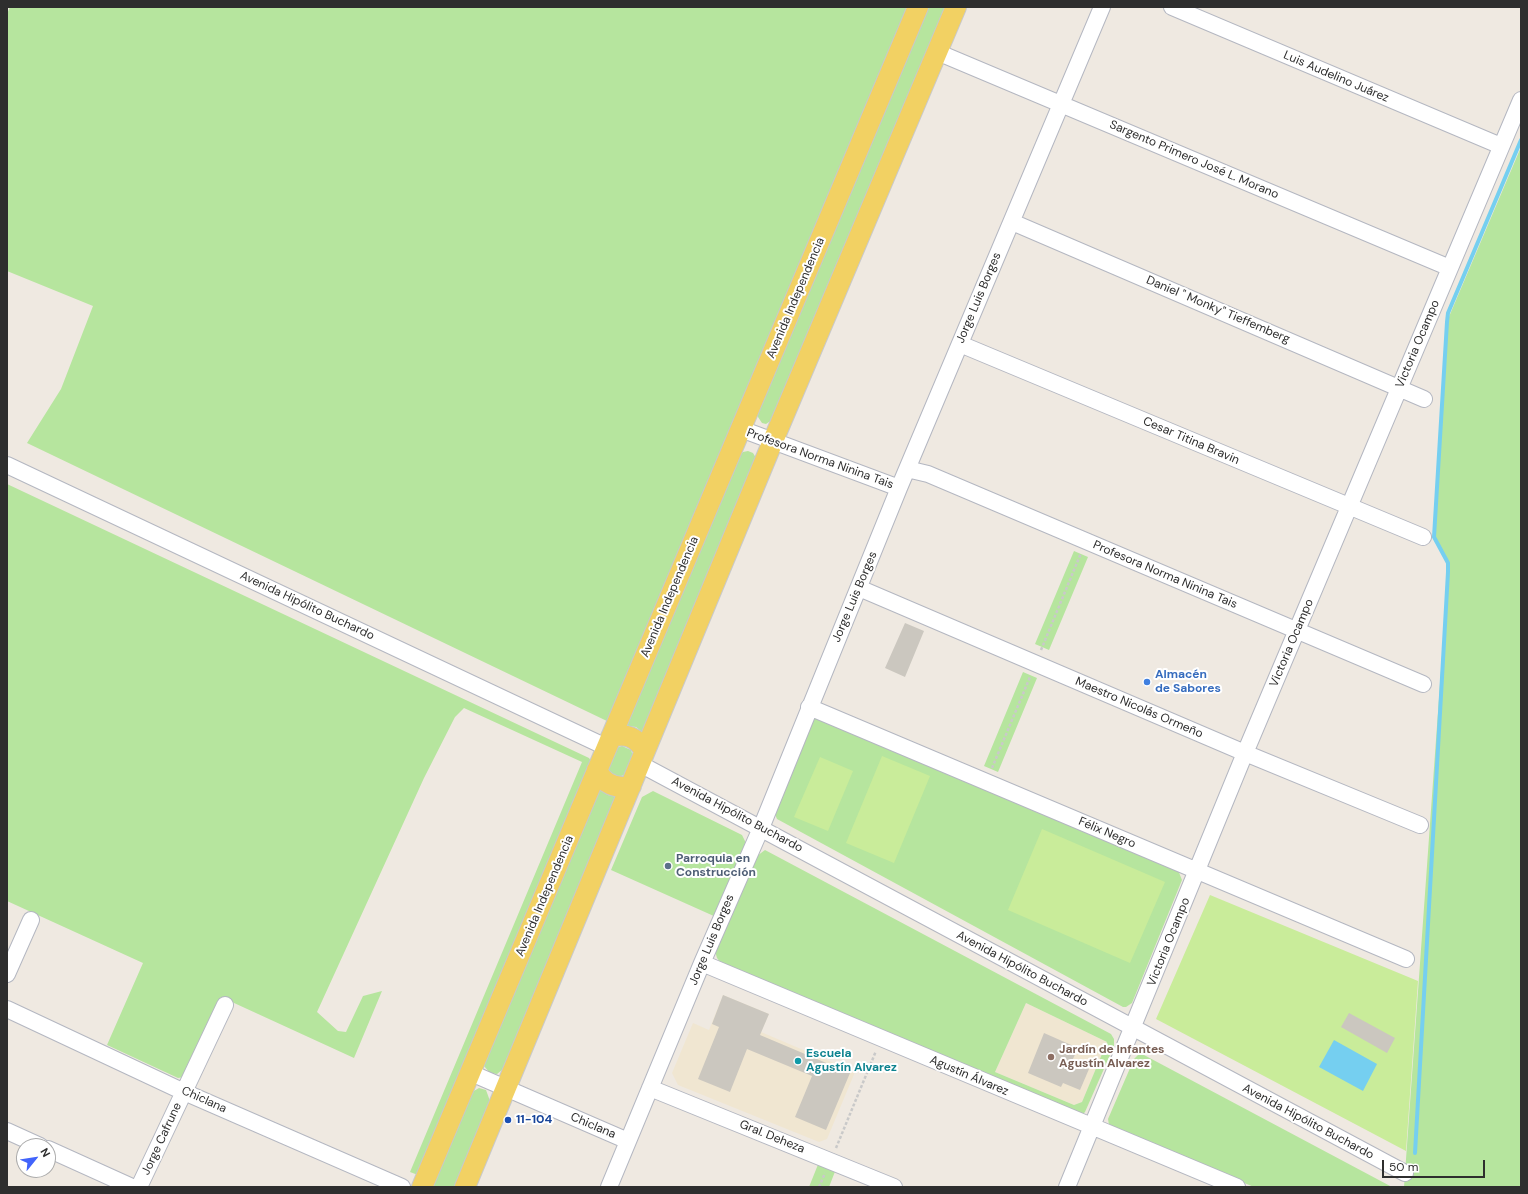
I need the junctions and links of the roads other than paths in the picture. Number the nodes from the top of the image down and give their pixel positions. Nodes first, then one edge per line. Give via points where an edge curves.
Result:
1 (918, 7) edge
2 (956, 7) edge
3 (1102, 7) edge
4 (1172, 7) edge
5 (937, 52) junction
6 (1521, 100) edge
7 (1061, 104) junction
8 (1501, 146) junction
9 (1012, 222) junction
10 (1450, 268) junction
11 (960, 344) junction
12 (1400, 388) junction
13 (1424, 398) dead end
14 (741, 429) junction
15 (773, 441) junction
16 (7, 465) edge
17 (907, 469) junction
18 (899, 488) junction
19 (1349, 508) junction
20 (1423, 537) dead end
21 (859, 588) junction
22 (1297, 631) junction
23 (1423, 684) dead end
24 (809, 707) junction
25 (608, 742) junction
26 (1245, 753) junction
27 (642, 758) junction
28 (597, 770) junction
29 (631, 786) junction
30 (1420, 825) dead end
31 (761, 828) junction
32 (1198, 871) junction
33 (31, 920) dead end
34 (1406, 959) dead end
35 (702, 963) junction
36 (7, 974) edge
37 (225, 1005) dead end
38 (7, 1009) edge
39 (1133, 1029) junction
40 (471, 1073) junction
41 (650, 1088) junction
42 (506, 1089) junction
43 (184, 1092) junction
44 (1092, 1127) junction
45 (7, 1131) edge
46 (22, 1138) edge
47 (628, 1141) junction
48 (56, 1153) edge
49 (1405, 1173) dead end
50 (132, 1187) edge
51 (140, 1187) edge
52 (402, 1187) edge
53 (422, 1187) edge
54 (465, 1187) edge
55 (609, 1187) edge
56 (894, 1187) edge
57 (1067, 1187) edge
58 (1237, 1187) edge

1 - 14 main road, Avenida Independencia
2 - 5 main road
3 - 7 street, Jorge Luis Borges
4 - 8 street, Luis Audelino Juárez
5 - 7 street, Sargento Primero José L. Morano
5 - 15 main road
6 - 8 street, Victoria Ocampo
7 - 9 street, Jorge Luis Borges
7 - 10 street, Sargento Primero José L. Morano
8 - 10 street, Victoria Ocampo
9 - 11 street, Jorge Luis Borges
9 - 12 street, Daniel " Monky" Tieffemberg
10 - 12 street, Victoria Ocampo
11 - 17 street, Jorge Luis Borges
11 - 19 street, Cesar Titina Bravin
12 - 13 street, Daniel " Monky" Tieffemberg
12 - 19 street, Victoria Ocampo
14 - 15 street, Profesora Norma Ninina Tais
14 - 25 main road, Avenida Independencia
15 - 18 street, Profesora Norma Ninina Tais
15 - 27 main road
16 - 25 street, Avenida Hipólito Buchardo
17 - 18 street, Jorge Luis Borges
17 - 22 street, Profesora Norma Ninina Tais via 928,474
18 - 21 street, Jorge Luis Borges
19 - 20 street, Cesar Titina Bravin
19 - 22 street, Victoria Ocampo
21 - 24 street, Jorge Luis Borges
21 - 26 street, Maestro Nicolás Ormeño
22 - 23 street, Profesora Norma Ninina Tais
22 - 26 street, Victoria Ocampo
24 - 31 street, Jorge Luis Borges
24 - 32 street, Félix Negro
25 - 27 main road via 618,735 631,736 641,745
25 - 28 main road, Avenida Independencia
26 - 30 street, Maestro Nicolás Ormeño
26 - 32 street, Victoria Ocampo
27 - 29 main road
27 - 31 street, Avenida Hipólito Buchardo
28 - 29 main road via 608,784 616,787
28 - 40 main road, Avenida Independencia
29 - 42 main road
31 - 35 street, Jorge Luis Borges
31 - 39 street, Avenida Hipólito Buchardo
32 - 34 street, Félix Negro
32 - 39 street, Victoria Ocampo
33 - 36 street
35 - 41 street, Jorge Luis Borges
35 - 44 street, Agustín Álvarez
37 - 43 street, Jorge Cafrune
38 - 43 street, Chiclana
39 - 44 street, Victoria Ocampo
39 - 49 street, Avenida Hipólito Buchardo
40 - 42 street, Chiclana
40 - 53 main road, Avenida Independencia
41 - 47 street, Jorge Luis Borges
41 - 56 street, Gral. Deheza
42 - 47 street, Chiclana
42 - 54 main road
43 - 51 street, Jorge Cafrune
43 - 52 street, Chiclana
44 - 57 street, Victoria Ocampo
44 - 58 street, Agustín Álvarez
45 - 46 street
47 - 55 street, Jorge Luis Borges
48 - 50 street

